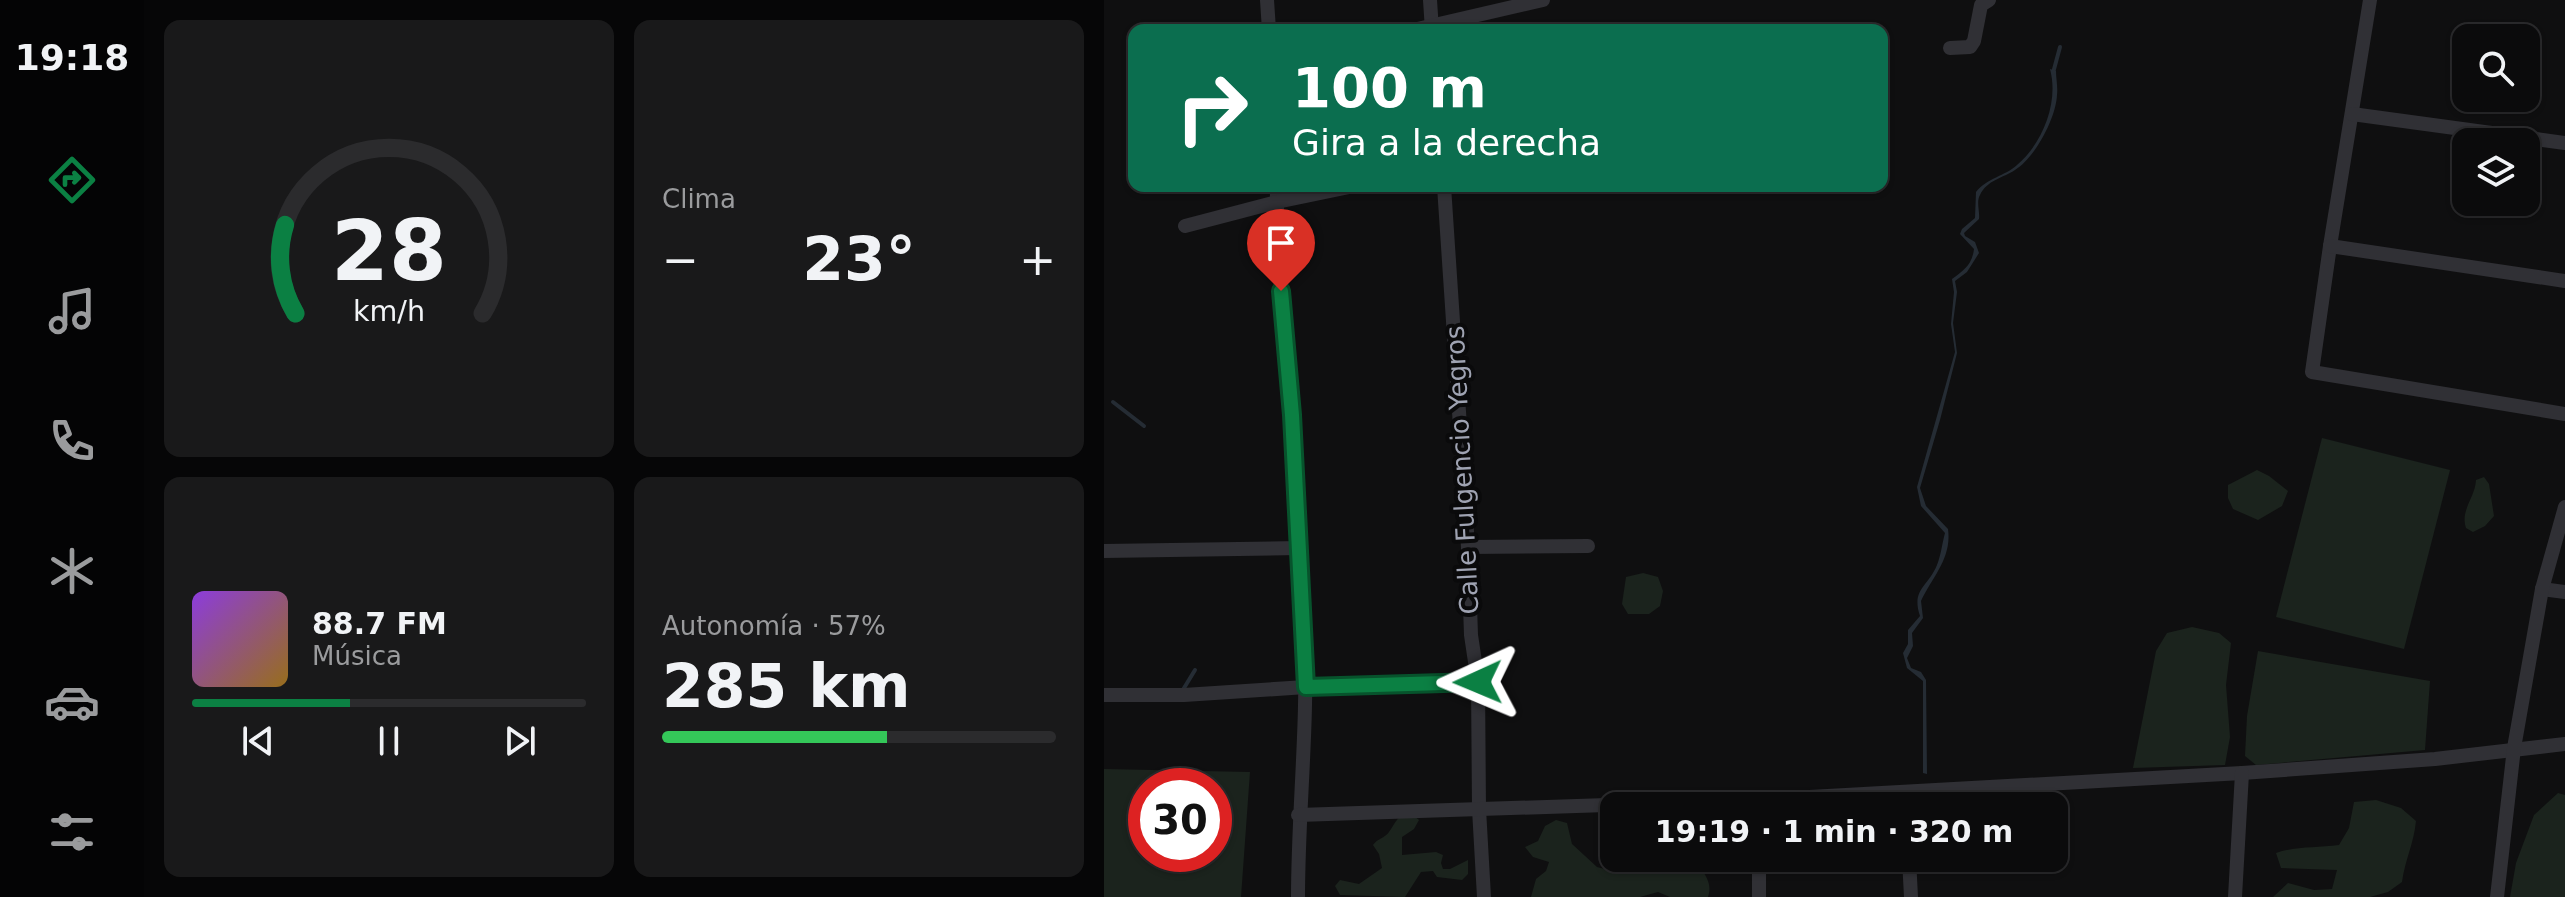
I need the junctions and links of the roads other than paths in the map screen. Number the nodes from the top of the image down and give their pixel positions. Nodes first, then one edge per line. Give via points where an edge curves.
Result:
1 (1267, 0) edge
2 (1430, 0) edge
3 (1543, 0) edge
4 (1989, 0) edge
5 (2370, 0) edge
6 (1269, 24) edge
7 (1432, 24) edge
8 (1448, 24) edge
9 (1950, 48) dead end
10 (2352, 114) junction
11 (2565, 143) edge
12 (1277, 192) edge
13 (1325, 192) edge
14 (1444, 192) edge
15 (1277, 202) junction
16 (1185, 226) dead end
17 (2330, 246) junction
18 (2565, 281) edge
19 (2565, 414) edge
20 (2565, 507) edge
21 (1588, 546) dead end
22 (1468, 547) junction
23 (1299, 548) junction
24 (1104, 551) edge
25 (2542, 589) junction
26 (2565, 592) edge
27 (1478, 682) junction
28 (1306, 687) junction
29 (1104, 695) edge
30 (2565, 744) edge
31 (2514, 748) junction
32 (2242, 773) junction
33 (1996, 792) edge
34 (1600, 806) edge
35 (1479, 809) junction
36 (1298, 815) junction
37 (1759, 872) edge
38 (1910, 872) edge
39 (1298, 897) edge
40 (1484, 897) edge
41 (1759, 897) edge
42 (1911, 897) edge
43 (2235, 897) edge
44 (2497, 897) edge

1 - 6 street
2 - 7 street
3 - 8 street
4 - 9 street via 1981,5 1970,47
5 - 10 street
10 - 11 street
10 - 17 street
12 - 15 street
13 - 15 street
14 - 22 street, Calle Fulgencio Yegros
15 - 16 street
15 - 23 street
17 - 18 street
17 - 19 street via 2312,372
20 - 25 street
21 - 22 street
22 - 27 street, Calle Fulgencio Yegros
23 - 24 street
23 - 28 street
25 - 26 street
25 - 31 street
27 - 28 street
27 - 35 street, Calle Fulgencio Yegros
28 - 29 street
28 - 36 street
30 - 31 street
31 - 32 street
31 - 44 street
32 - 33 street
32 - 43 street
34 - 35 street
35 - 36 street
35 - 40 street, Calle Fulgencio Yegros
36 - 39 street
37 - 41 street
38 - 42 street

